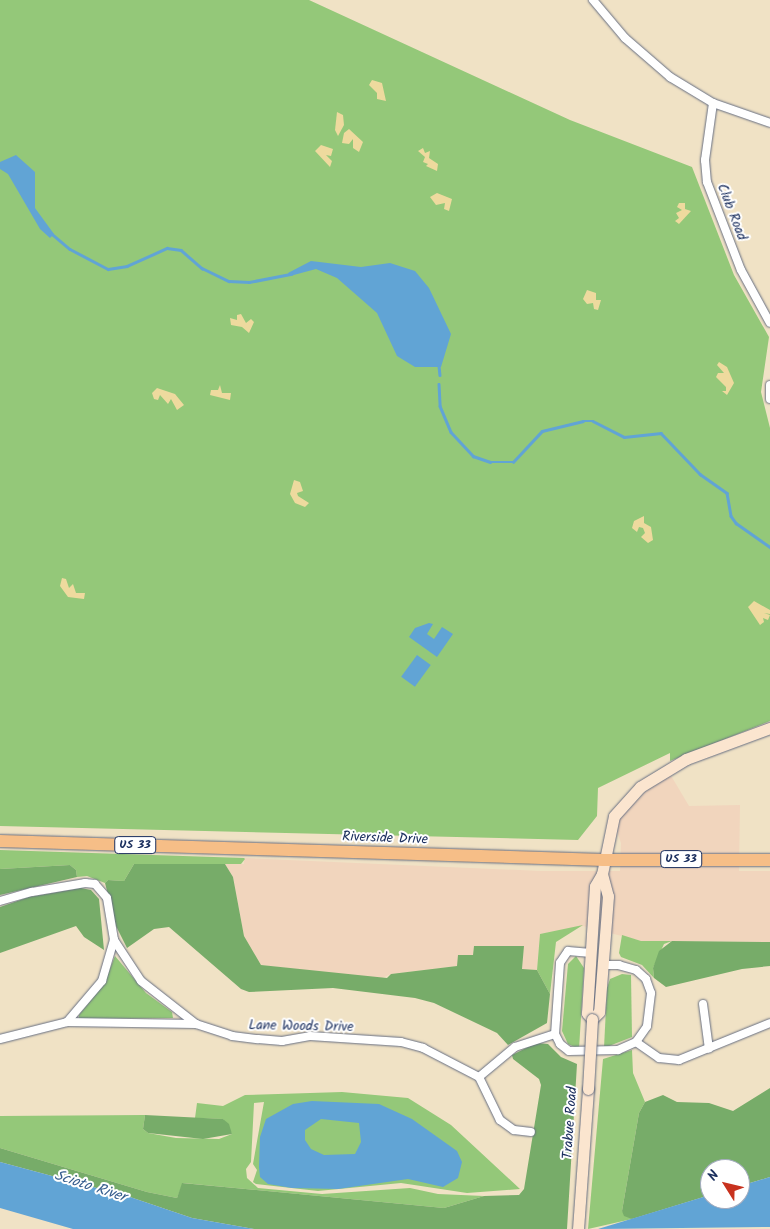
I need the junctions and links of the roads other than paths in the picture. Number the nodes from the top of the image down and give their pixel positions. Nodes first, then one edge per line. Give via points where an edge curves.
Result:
1 (593, 0) edge
2 (713, 103) junction
3 (770, 123) edge
4 (770, 323) edge
5 (770, 385) edge
6 (770, 398) edge
7 (770, 728) edge
8 (0, 841) edge
9 (604, 860) junction
10 (770, 860) edge
11 (602, 874) junction
12 (0, 901) edge
13 (114, 940) junction
14 (591, 953) junction
15 (603, 965) junction
16 (703, 1004) dead end
17 (592, 1019) junction
18 (67, 1022) junction
19 (770, 1023) edge
20 (196, 1024) junction
21 (555, 1034) junction
22 (0, 1039) edge
23 (636, 1042) junction
24 (709, 1049) junction
25 (479, 1077) junction
26 (531, 1132) dead end
27 (578, 1229) edge

1 - 2 street via 652,62
2 - 3 street
2 - 4 street, Club Road via 704,160 707,182 741,270
5 - 6 street
7 - 9 main road, Trabue Road via 686,759 636,790 611,821
8 - 9 main road, Riverside Drive / US 33
9 - 10 main road, Riverside Drive / US 33
9 - 11 main road, Trabue Road
11 - 14 main road, Trabue Road via 596,886
11 - 15 main road, Trabue Road via 608,896
12 - 13 street via 50,889 95,884 108,898
13 - 18 street via 102,981
13 - 20 street via 141,980
14 - 17 main road, Trabue Road via 587,1013
14 - 21 street via 574,949 562,956
15 - 17 main road, Trabue Road via 599,1012
15 - 23 street via 636,970 650,986 650,1017
16 - 24 street
17 - 27 main road, Trabue Road, bridge
18 - 20 street, Lane Woods Drive
18 - 22 street, Lane Woods Drive
19 - 24 street
20 - 25 street, Lane Woods Drive via 232,1036 258,1039 282,1041 310,1036 401,1042 423,1048
21 - 23 street via 564,1048 580,1053 618,1050
21 - 25 street via 514,1047
23 - 24 street via 659,1058 668,1060 691,1057
25 - 26 street via 500,1120 514,1130

